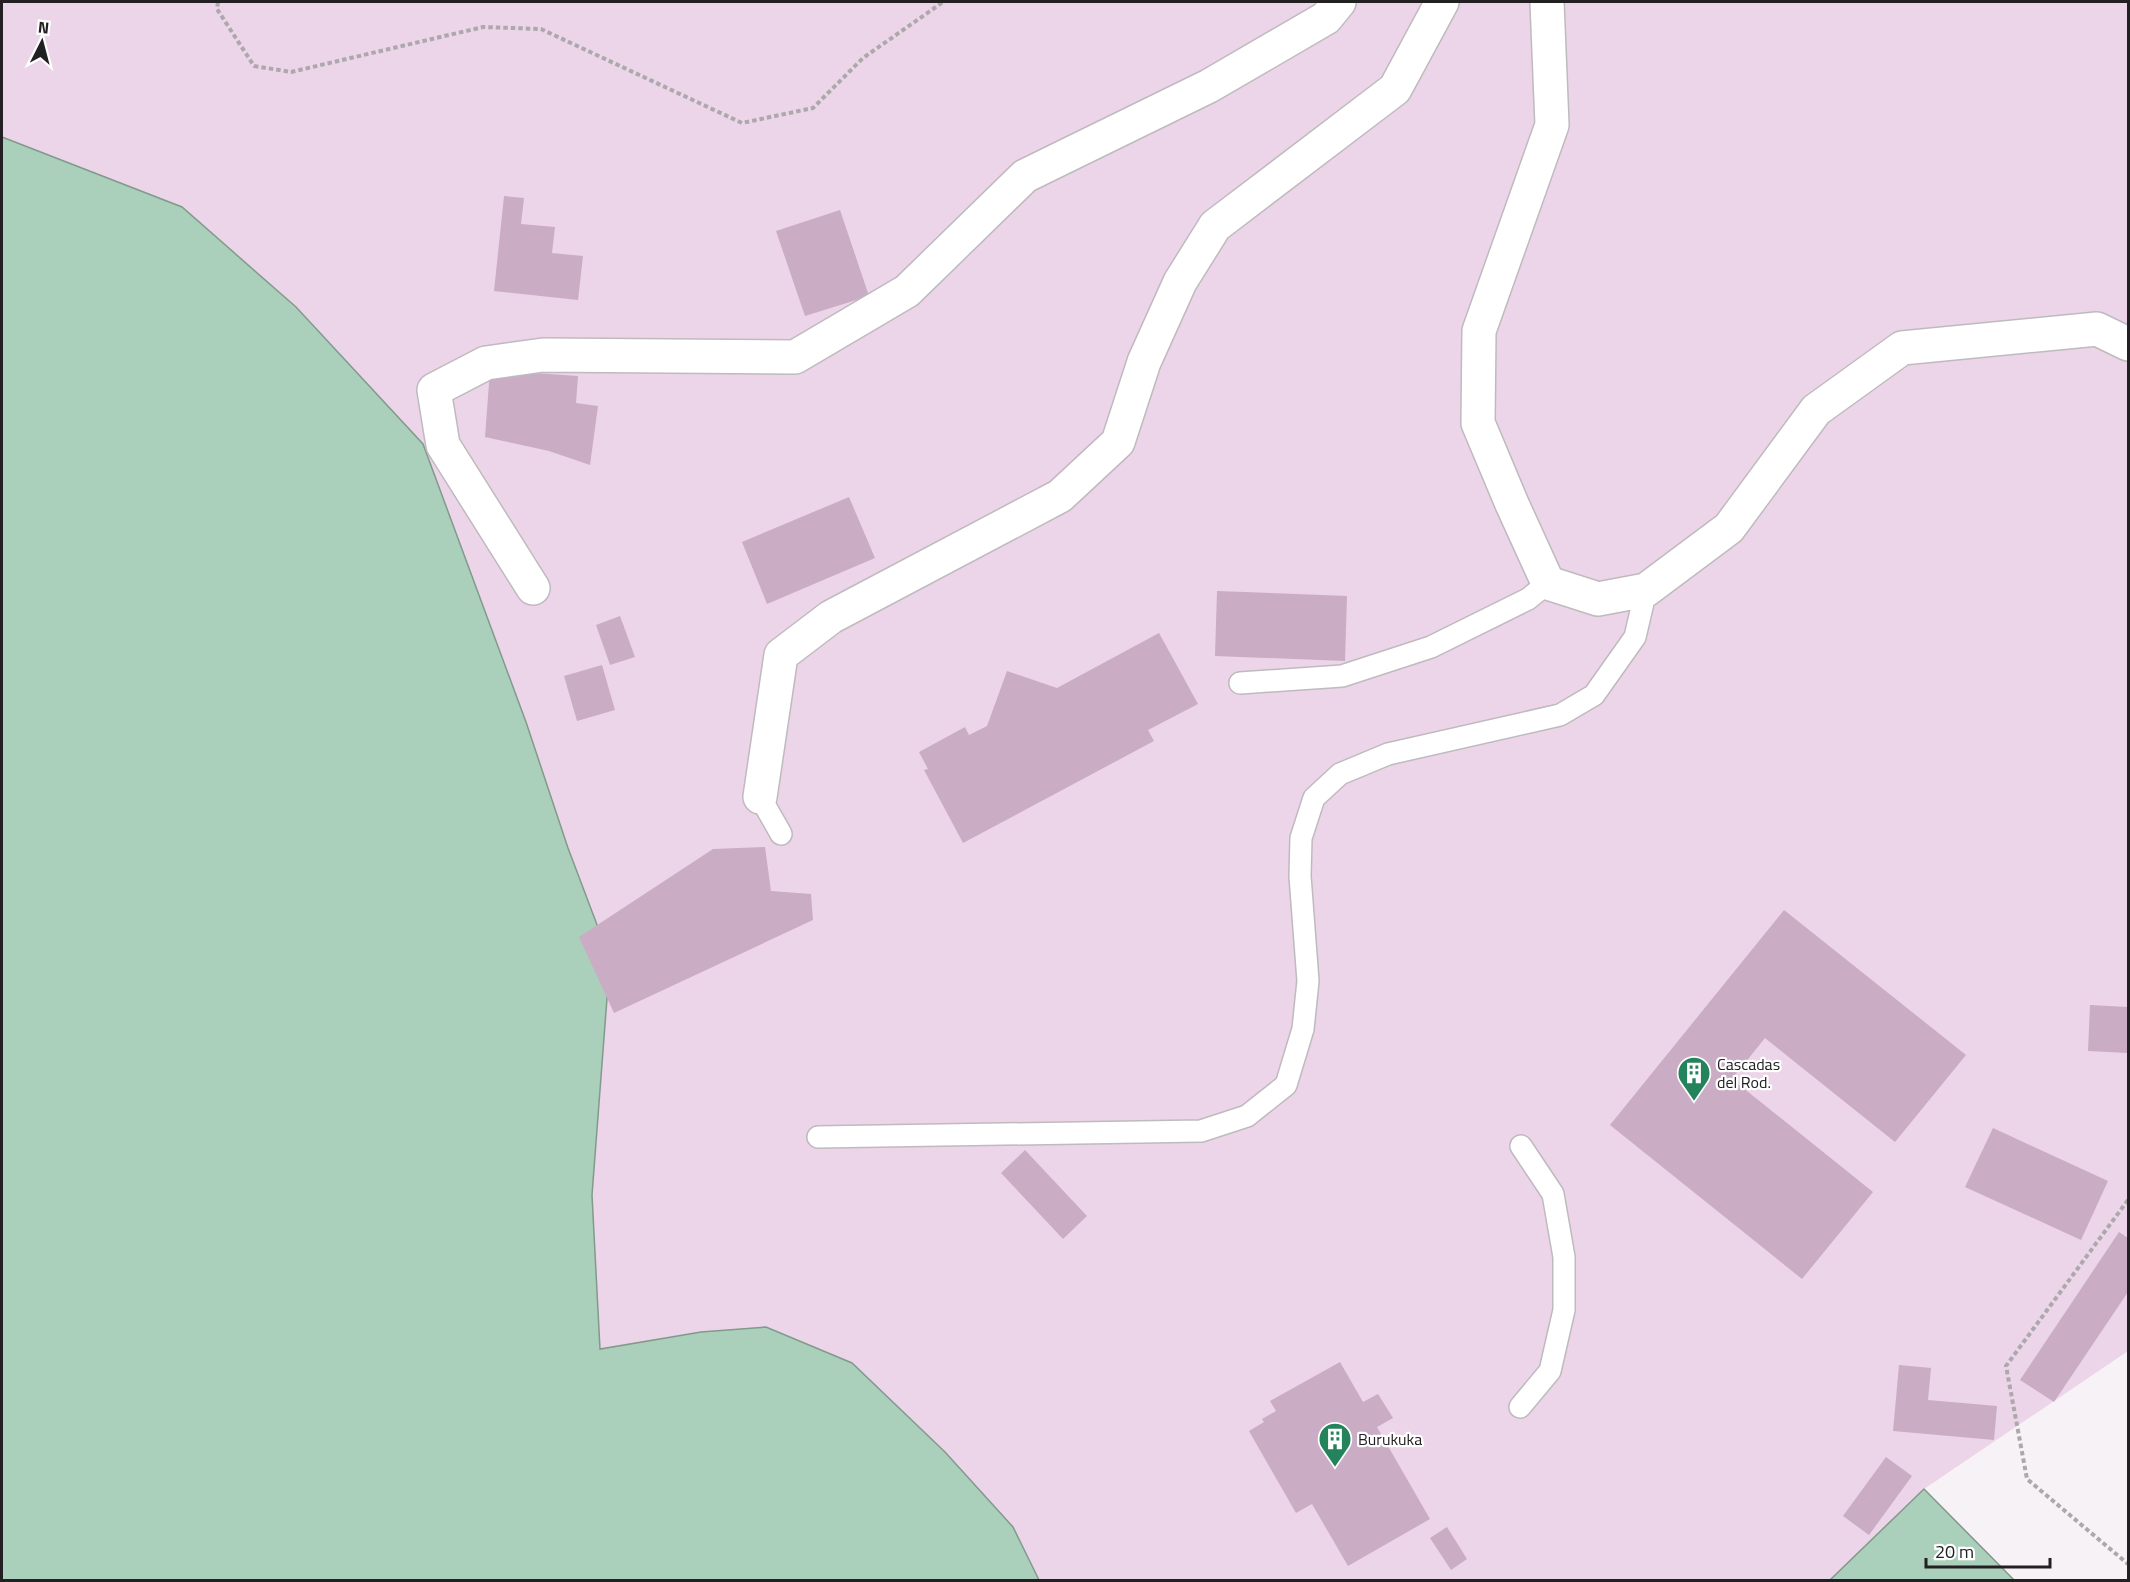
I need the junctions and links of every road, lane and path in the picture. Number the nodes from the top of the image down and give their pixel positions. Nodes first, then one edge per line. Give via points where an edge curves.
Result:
1 (218, 2) edge
2 (943, 2) edge
3 (1339, 2) edge
4 (1442, 2) edge
5 (1546, 2) edge
6 (2128, 344) edge
7 (1548, 583) junction
8 (533, 588) dead end
9 (1646, 590) junction
10 (1240, 682) dead end
11 (760, 797) joint
12 (781, 834) dead end
13 (818, 1137) dead end
14 (1521, 1146) dead end
15 (2128, 1200) edge
16 (1520, 1407) dead end
17 (2128, 1564) edge

1 - 2 path via 217,9 254,66 291,72 483,27 541,29 742,123 813,108 862,58
3 - 8 street via 1326,18 1209,86 1025,176 907,291 795,357 543,355 486,363 434,390 443,445
4 - 11 street via 1395,89 1215,226 1180,282 1144,362 1118,442 1060,496 831,617 781,654
5 - 7 street via 1552,124 1479,331 1478,423
6 - 9 street via 2097,329 1902,348 1816,410 1729,528
7 - 9 street via 1598,599
7 - 10 lane via 1528,599 1431,647 1342,676
9 - 13 lane via 1635,637 1594,695 1560,715 1388,754 1340,774 1314,798 1301,838 1308,981 1303,1029 1286,1085 1247,1116 1201,1131
11 - 12 lane
14 - 16 lane via 1553,1194 1564,1257 1564,1310 1550,1371
15 - 17 path via 2006,1366 2027,1479

